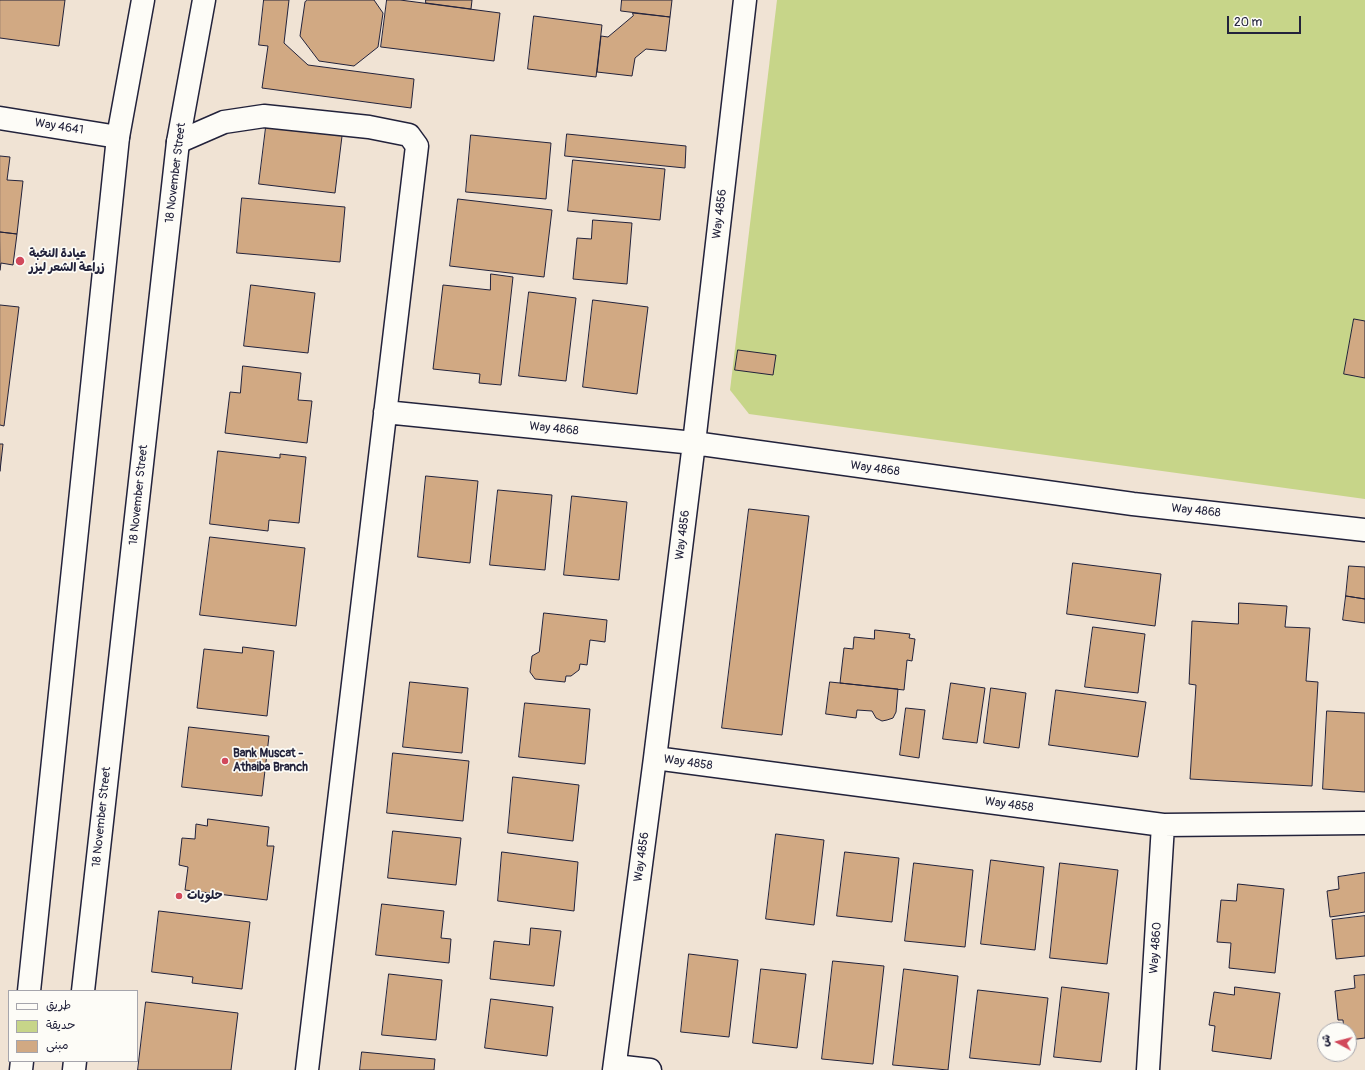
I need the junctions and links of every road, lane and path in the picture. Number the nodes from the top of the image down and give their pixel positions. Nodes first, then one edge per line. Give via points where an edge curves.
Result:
1 (143, 0) edge
2 (204, 0) edge
3 (745, 0) edge
4 (0, 118) edge
5 (118, 136) junction
6 (178, 142) junction
7 (385, 412) junction
8 (694, 443) junction
9 (1365, 530) edge
10 (655, 758) junction
11 (1365, 822) edge
12 (1163, 825) junction
13 (30, 990) edge
14 (82, 990) edge
15 (614, 1068) edge
16 (307, 1070) edge
17 (650, 1070) edge
18 (1148, 1070) edge

1 - 5 street
2 - 6 street, 18 November Street
3 - 8 street, Way 4856
4 - 5 street, Way 4641
5 - 13 street
6 - 7 street via 224,122 264,116 370,127 409,135 416,146
6 - 14 street, 18 November Street
7 - 8 street, Way 4868
7 - 16 street
8 - 9 street, Way 4868 via 1133,504
8 - 10 street, Way 4856
10 - 12 street, Way 4858
10 - 15 street, Way 4856
11 - 12 street, Way 4858
12 - 18 street, Way 4860
15 - 17 street

